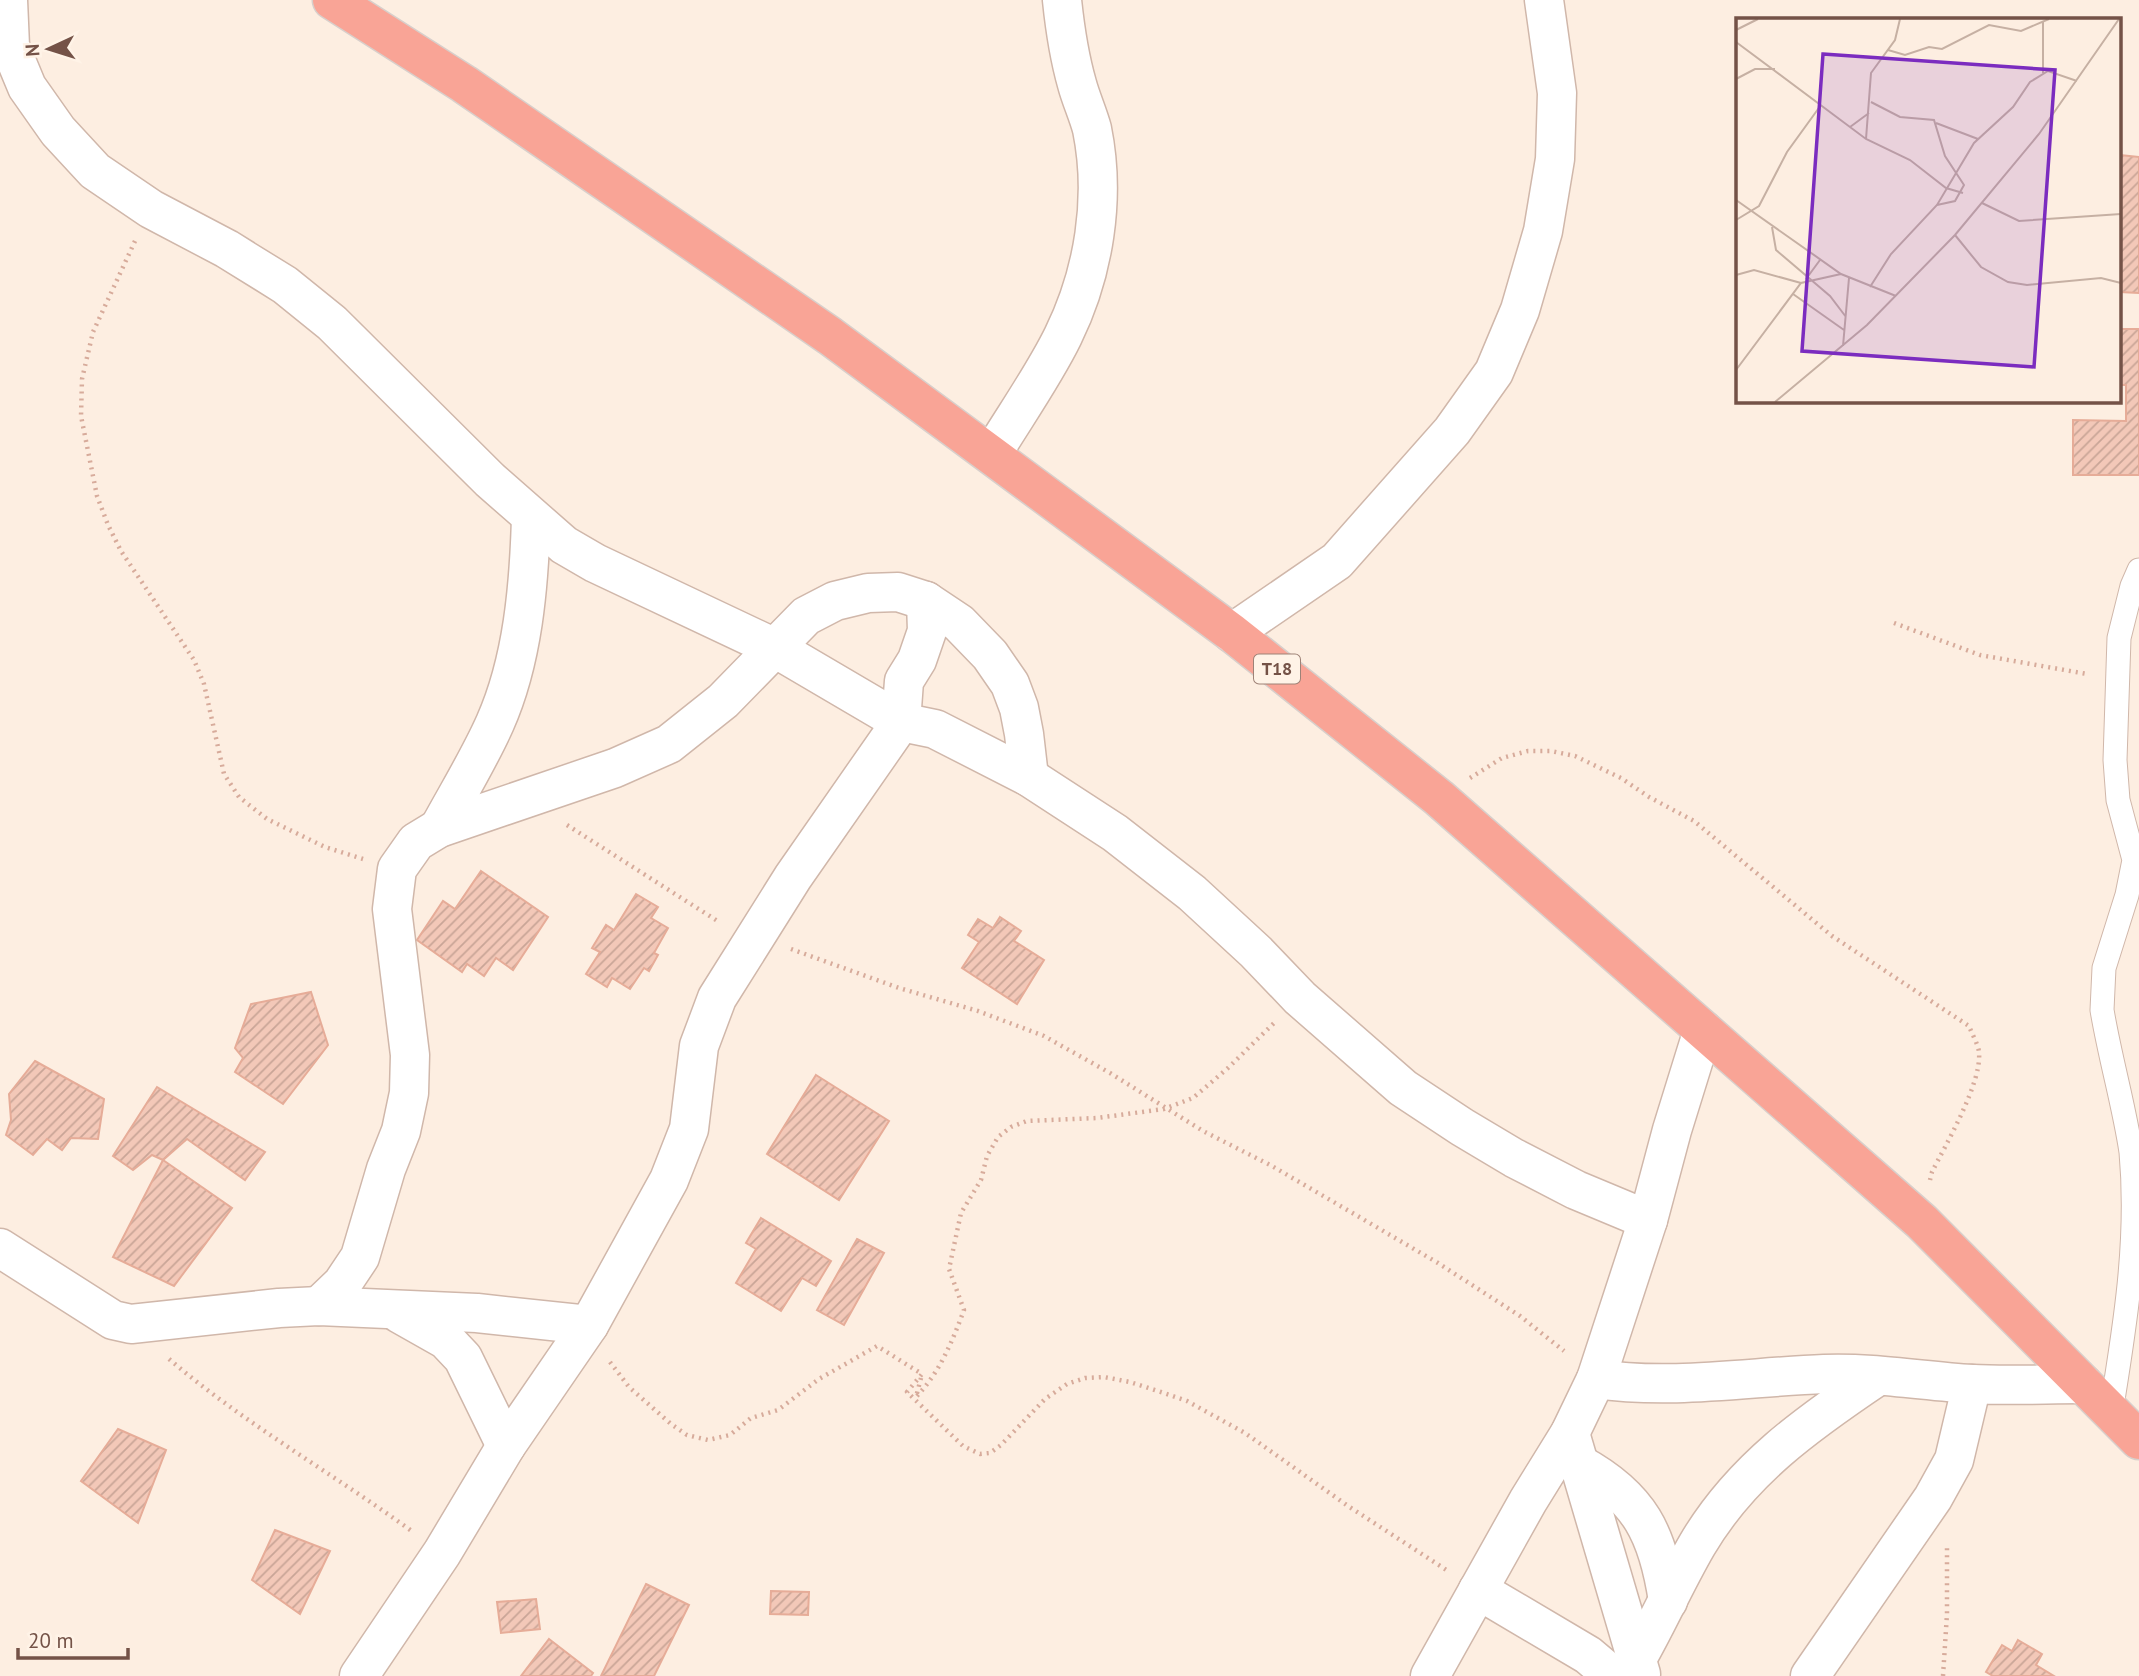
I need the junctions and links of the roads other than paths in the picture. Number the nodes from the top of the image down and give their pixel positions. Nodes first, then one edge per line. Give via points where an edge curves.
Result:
1 (8, 0) edge
2 (332, 0) edge
3 (1062, 0) edge
4 (1544, 0) edge
5 (14, 90) edge
6 (992, 454) junction
7 (531, 518) junction
8 (2139, 570) edge
9 (926, 601) junction
10 (1233, 634) junction
11 (775, 648) junction
12 (901, 722) junction
13 (1028, 777) junction
14 (439, 828) junction
15 (1703, 1030) junction
16 (1648, 1220) junction
17 (0, 1248) edge
18 (360, 1257) junction
19 (319, 1307) junction
20 (394, 1311) junction
21 (589, 1325) junction
22 (1878, 1376) junction
23 (1596, 1379) junction
24 (1972, 1384) junction
25 (2084, 1384) junction
26 (2111, 1412) junction
27 (2139, 1440) edge
28 (506, 1446) junction
29 (1575, 1448) junction
30 (1478, 1590) junction
31 (1668, 1601) junction
32 (376, 1672) edge
33 (1629, 1672) edge
34 (1430, 1676) edge
35 (1810, 1676) edge

1 - 5 street
2 - 6 highway, T18 via 464,84 831,336
3 - 6 street via 1066,41 1091,127 1098,185 1096,232 1084,284 1063,337
4 - 10 street via 1557,93 1555,159 1539,244 1520,310 1494,372 1452,431 1337,561
5 - 7 street via 95,171 151,209 285,285 341,332
6 - 10 highway, T18
7 - 11 street via 595,563
7 - 14 street via 529,583 514,663 495,722
8 - 26 lane via 2119,638 2115,760 2118,800 2134,860 2104,968 2102,1010 2131,1152 2134,1198 2134,1270
9 - 11 street via 898,592 835,601 806,617
9 - 12 street via 927,631 904,681
9 - 13 street via 959,623 1010,684 1019,708
10 - 15 highway, T18 via 1440,798
11 - 12 street
11 - 14 street via 723,701 669,744 615,768
12 - 13 street via 935,729
12 - 21 street via 717,998 699,1046 689,1129 669,1180
13 - 16 street via 1115,833 1192,893 1300,998 1403,1088 1462,1127 1576,1190
14 - 18 street via 416,842 397,869 392,909 410,1055 410,1093
15 - 16 street
15 - 25 highway, T18 via 1922,1222
16 - 23 street
17 - 19 street via 113,1320 131,1324
18 - 19 street
18 - 20 street via 374,1289
19 - 20 street
20 - 21 street via 477,1313
20 - 28 street via 427,1327 463,1358
21 - 28 street
22 - 23 street via 1825,1374 1659,1384
22 - 24 street
22 - 31 street via 1765,1459 1698,1543
23 - 29 street
24 - 25 street
24 - 35 street via 1954,1460 1933,1498
25 - 26 highway, T18
26 - 27 highway, T18
28 - 32 street
29 - 30 street via 1528,1501
29 - 31 street via 1629,1499 1646,1524
29 - 33 street
30 - 33 street via 1588,1656
30 - 34 street
31 - 33 street

